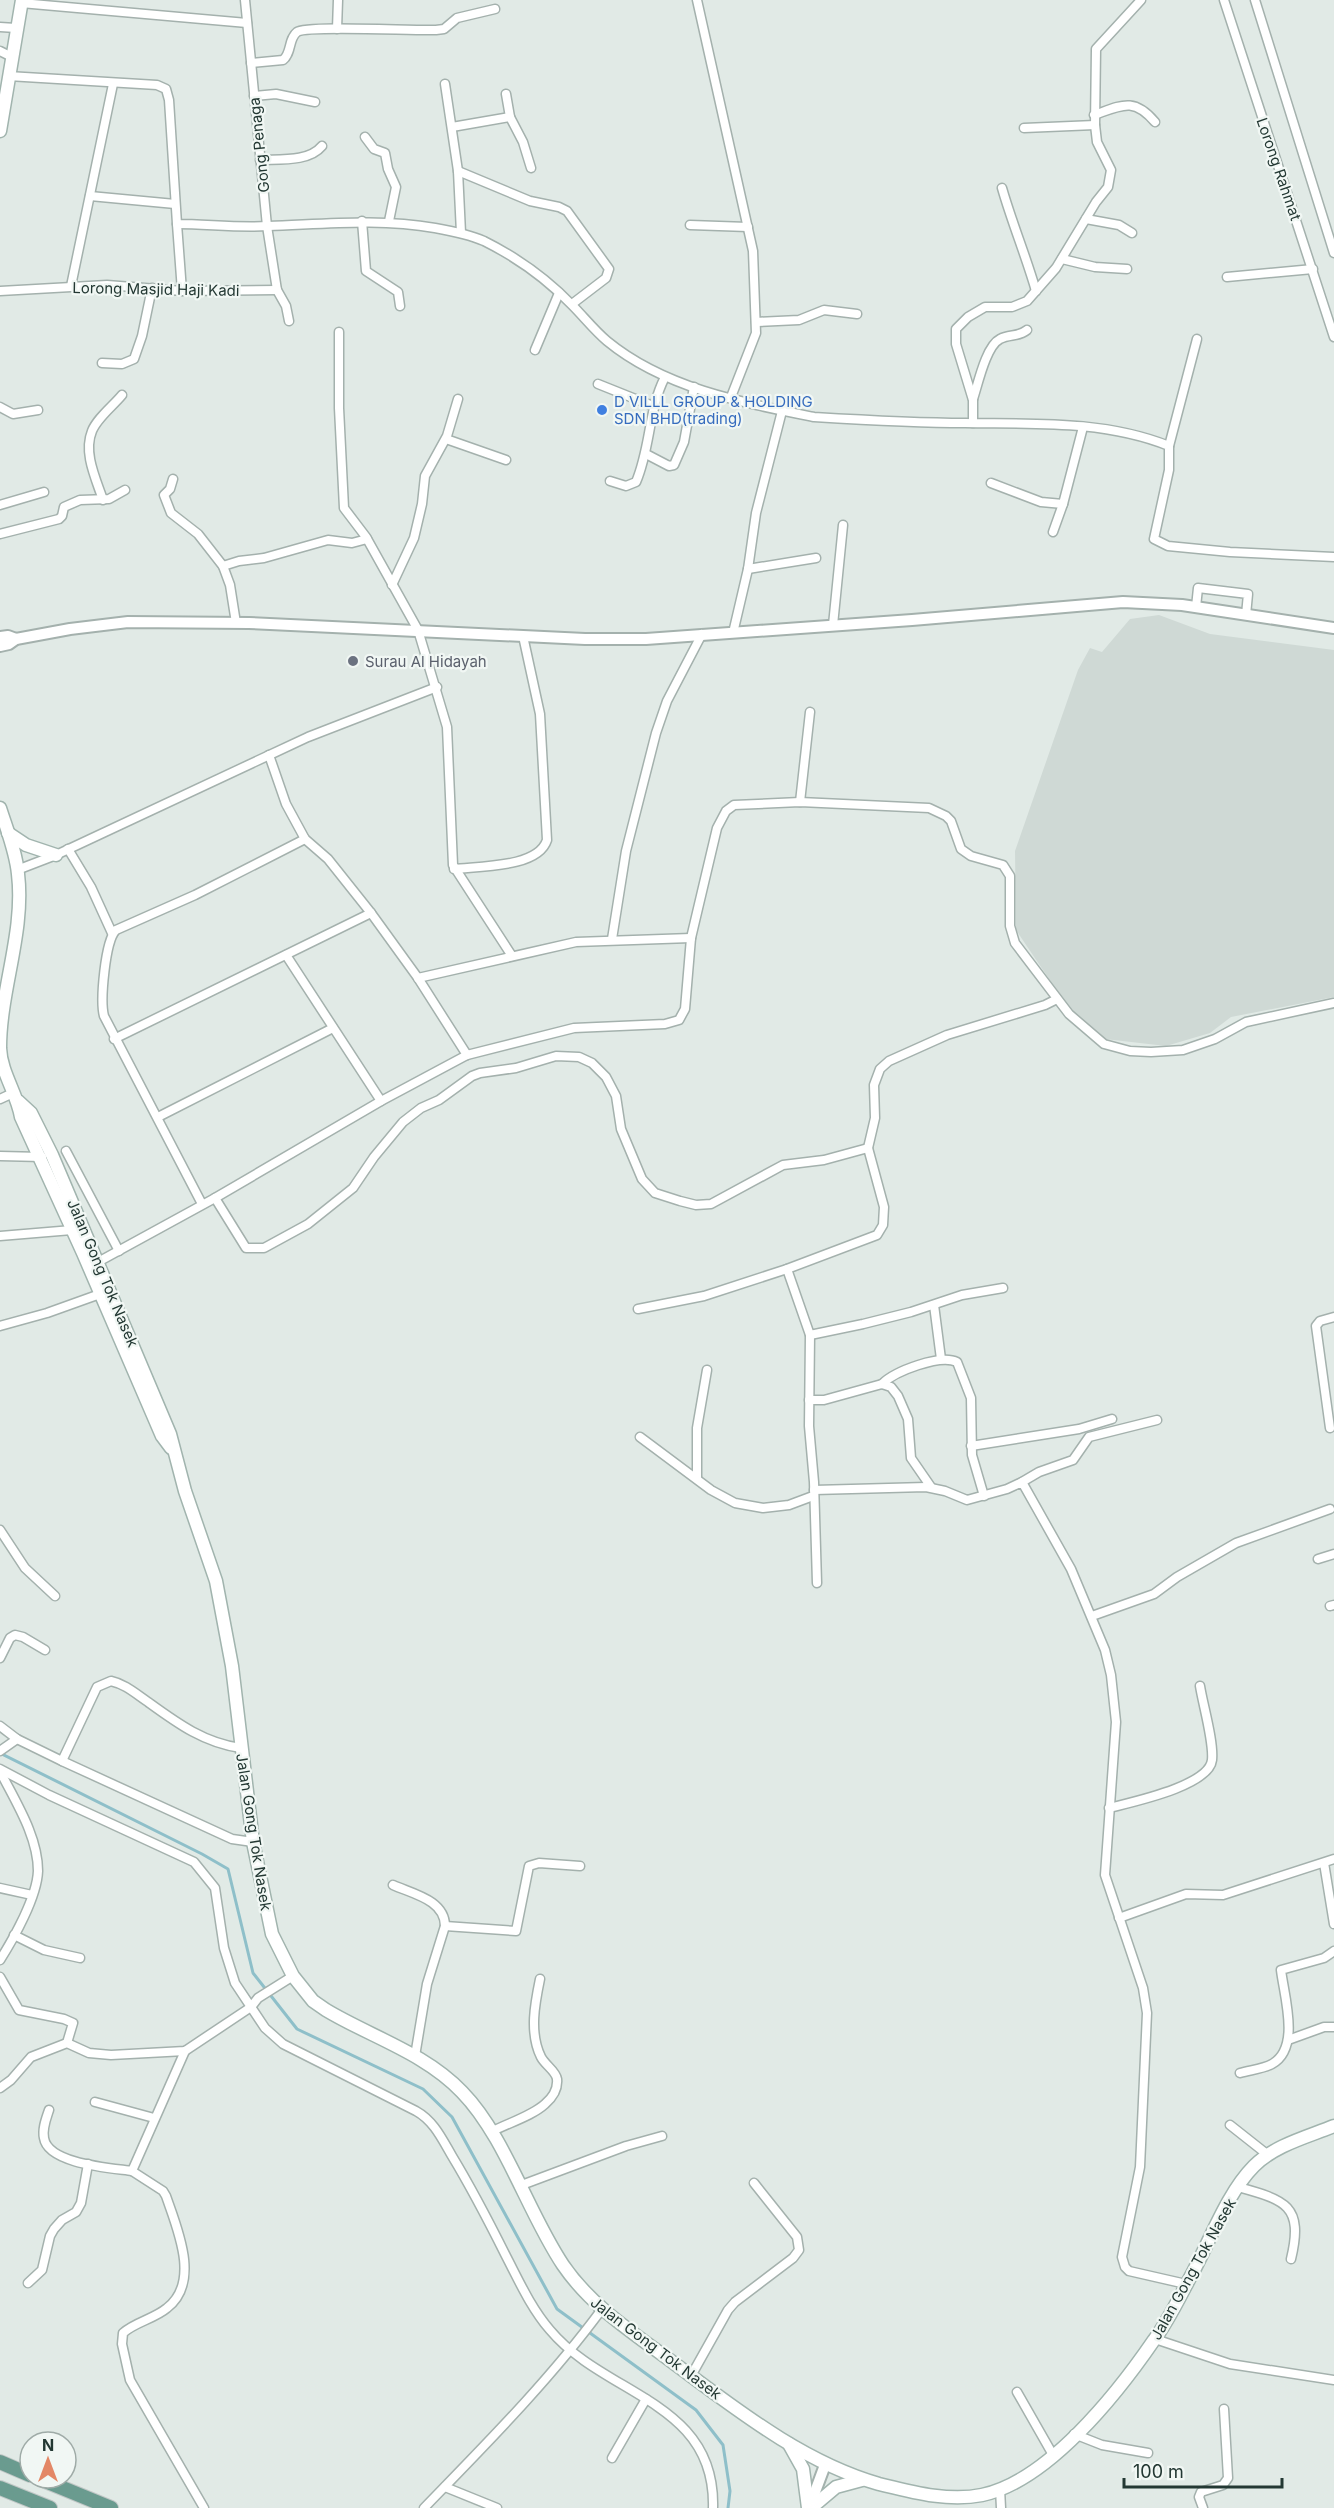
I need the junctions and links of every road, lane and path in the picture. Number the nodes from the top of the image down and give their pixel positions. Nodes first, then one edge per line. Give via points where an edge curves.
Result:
1 (245, 0) edge
2 (338, 0) edge
3 (697, 0) edge
4 (1141, 0) edge
5 (1224, 0) edge
6 (1255, 0) edge
7 (21, 2) edge
8 (495, 9) dead end
9 (247, 23) junction
10 (0, 27) edge
11 (16, 28) junction
12 (337, 29) junction
13 (6, 54) edge
14 (251, 63) junction
15 (8, 76) junction
16 (113, 84) junction
17 (445, 84) dead end
18 (506, 94) dead end
19 (254, 96) junction
20 (315, 102) dead end
21 (1094, 115) junction
22 (510, 117) junction
23 (1155, 122) dead end
24 (1, 123) edge
25 (1095, 126) junction
26 (452, 127) junction
27 (1024, 128) dead end
28 (365, 137) dead end
29 (322, 146) dead end
30 (260, 160) junction
31 (531, 168) dead end
32 (458, 171) junction
33 (1002, 188) dead end
34 (90, 196) junction
35 (175, 204) junction
36 (1086, 219) junction
37 (362, 221) junction
38 (389, 221) junction
39 (177, 224) junction
40 (690, 225) dead end
41 (267, 226) junction
42 (748, 227) junction
43 (461, 233) junction
44 (1132, 233) dead end
45 (1334, 253) edge
46 (1062, 259) junction
47 (1127, 269) dead end
48 (1313, 269) junction
49 (1227, 277) dead end
50 (71, 286) junction
51 (152, 288) junction
52 (277, 290) junction
53 (0, 291) edge
54 (182, 291) junction
55 (1036, 291) junction
56 (559, 293) junction
57 (572, 304) junction
58 (400, 306) dead end
59 (858, 314) dead end
60 (289, 321) dead end
61 (756, 322) junction
62 (1027, 330) dead end
63 (339, 332) dead end
64 (1334, 337) edge
65 (1197, 339) dead end
66 (535, 350) dead end
67 (102, 363) dead end
68 (665, 377) junction
69 (598, 384) dead end
70 (694, 387) junction
71 (122, 395) dead end
72 (730, 397) junction
73 (458, 399) dead end
74 (973, 400) junction
75 (653, 406) junction
76 (0, 407) edge
77 (38, 410) dead end
78 (782, 411) junction
79 (973, 423) junction
80 (1083, 427) junction
81 (446, 439) junction
82 (1169, 446) junction
83 (646, 454) junction
84 (506, 460) dead end
85 (173, 479) dead end
86 (610, 481) dead end
87 (991, 483) dead end
88 (125, 490) dead end
89 (44, 492) dead end
90 (103, 500) junction
91 (1063, 504) junction
92 (0, 505) edge
93 (843, 525) dead end
94 (1053, 532) dead end
95 (0, 534) edge
96 (367, 539) junction
97 (1334, 557) edge
98 (816, 558) dead end
99 (223, 566) junction
100 (748, 569) junction
101 (392, 585) junction
102 (1196, 607) junction
103 (1246, 615) junction
104 (236, 623) junction
105 (833, 625) junction
106 (1334, 628) edge
107 (418, 630) junction
108 (733, 633) junction
109 (702, 634) junction
110 (523, 636) junction
111 (0, 637) edge
112 (15, 639) junction
113 (0, 646) edge
114 (437, 687) junction
115 (810, 712) dead end
116 (269, 755) junction
117 (800, 802) junction
118 (0, 808) edge
119 (8, 833) junction
120 (305, 839) junction
121 (62, 852) junction
122 (454, 869) junction
123 (17, 870) junction
124 (371, 913) junction
125 (112, 933) junction
126 (692, 938) junction
127 (612, 939) junction
128 (286, 955) junction
129 (512, 956) junction
130 (418, 978) junction
131 (1057, 999) junction
132 (1334, 1003) edge
133 (333, 1028) junction
134 (114, 1039) junction
135 (467, 1055) junction
136 (16, 1097) junction
137 (0, 1099) edge
138 (381, 1101) junction
139 (158, 1117) junction
140 (868, 1149) junction
141 (66, 1151) dead end
142 (0, 1156) edge
143 (46, 1156) junction
144 (215, 1198) junction
145 (202, 1204) junction
146 (72, 1230) junction
147 (0, 1236) edge
148 (118, 1251) junction
149 (83, 1253) junction
150 (98, 1262) junction
151 (787, 1269) junction
152 (94, 1280) junction
153 (1003, 1288) dead end
154 (100, 1294) junction
155 (934, 1305) junction
156 (638, 1309) dead end
157 (1334, 1317) edge
158 (0, 1326) edge
159 (810, 1335) junction
160 (941, 1359) junction
161 (707, 1370) dead end
162 (882, 1384) junction
163 (809, 1400) junction
164 (1112, 1419) dead end
165 (1157, 1420) dead end
166 (1330, 1428) dead end
167 (640, 1437) dead end
168 (971, 1446) junction
169 (173, 1452) junction
170 (696, 1477) junction
171 (1022, 1482) junction
172 (931, 1487) junction
173 (814, 1493) junction
174 (984, 1496) junction
175 (1330, 1509) dead end
176 (0, 1530) edge
177 (1334, 1554) edge
178 (1318, 1560) dead end
179 (817, 1583) dead end
180 (56, 1596) dead end
181 (1092, 1616) junction
182 (45, 1650) dead end
183 (0, 1658) edge
184 (1200, 1686) dead end
185 (0, 1726) edge
186 (14, 1742) junction
187 (241, 1748) junction
188 (0, 1751) edge
189 (62, 1761) junction
190 (0, 1770) edge
191 (1109, 1808) junction
192 (253, 1842) junction
193 (1334, 1859) edge
194 (1324, 1863) junction
195 (580, 1866) dead end
196 (393, 1885) dead end
197 (0, 1888) edge
198 (32, 1895) junction
199 (1119, 1918) junction
200 (1334, 1924) edge
201 (446, 1926) junction
202 (14, 1935) junction
203 (1334, 1951) edge
204 (80, 1959) dead end
205 (0, 1960) edge
206 (293, 1976) junction
207 (0, 1977) edge
208 (540, 1978) dead end
209 (251, 2007) junction
210 (1334, 2027) edge
211 (1288, 2040) junction
212 (67, 2043) junction
213 (185, 2051) junction
214 (415, 2056) junction
215 (1240, 2073) dead end
216 (0, 2088) edge
217 (95, 2102) dead end
218 (49, 2110) dead end
219 (154, 2118) junction
220 (1230, 2126) dead end
221 (1334, 2126) edge
222 (491, 2132) junction
223 (662, 2136) dead end
224 (1268, 2155) junction
225 (88, 2164) junction
226 (132, 2171) junction
227 (754, 2183) dead end
228 (519, 2186) junction
229 (1238, 2187) junction
230 (1291, 2259) dead end
231 (28, 2283) dead end
232 (1186, 2284) junction
233 (602, 2309) junction
234 (1155, 2339) junction
235 (570, 2351) junction
236 (691, 2376) junction
237 (1334, 2380) edge
238 (1017, 2392) dead end
239 (646, 2399) junction
240 (1224, 2409) dead end
241 (1074, 2434) junction
242 (789, 2443) junction
243 (1148, 2453) dead end
244 (1053, 2455) junction
245 (612, 2458) dead end
246 (0, 2462) edge
247 (825, 2464) junction
248 (18, 2470) edge
249 (866, 2480) junction
250 (445, 2487) junction
251 (0, 2488) edge
252 (67, 2490) edge
253 (1000, 2490) junction
254 (50, 2508) edge
255 (111, 2508) edge
256 (204, 2508) edge
257 (424, 2508) edge
258 (497, 2508) edge
259 (713, 2508) edge
260 (809, 2508) edge
261 (1001, 2508) edge
262 (1203, 2508) edge

1 - 9 street, Gong Penaga
2 - 12 street
3 - 42 street
4 - 21 street via 1096,47
5 - 48 street, Lorong Rahmat
6 - 45 street
7 - 9 street
7 - 11 main road
8 - 12 street via 457,18 444,29
9 - 14 street, Gong Penaga
10 - 11 street
11 - 13 main road
12 - 14 street via 301,30 293,36 284,60
13 - 15 main road
14 - 19 street, Gong Penaga
15 - 16 street
15 - 24 main road
16 - 34 street
16 - 35 street via 166,89
17 - 26 street
18 - 22 street
19 - 20 street via 276,94
19 - 30 street, Gong Penaga
21 - 23 street via 1131,105 1143,108
21 - 25 street
22 - 26 street
22 - 31 street
25 - 27 street
25 - 36 street via 1097,142 1112,175
26 - 32 street
28 - 38 street via 372,147 385,153 395,181 396,198
29 - 30 street via 304,156
30 - 41 street, Gong Penaga
32 - 43 street
32 - 57 street via 530,201 567,211 609,269 606,278
33 - 55 street
34 - 35 street
34 - 50 street
35 - 39 street
36 - 44 street via 1119,225
36 - 46 street
37 - 38 street
37 - 41 street
37 - 58 street via 366,271 398,292
38 - 43 street
39 - 41 street
39 - 54 street
40 - 42 street
41 - 52 street, Gong Penaga
42 - 61 street
43 - 56 street via 510,256
46 - 47 street
46 - 55 street
48 - 49 street
48 - 64 street, Lorong Rahmat
50 - 51 street, Lorong Masjid Haji Kadi
50 - 53 street, Lorong Masjid Haji Kadi
51 - 54 street, Lorong Masjid Haji Kadi
51 - 67 street via 142,336 132,361
52 - 54 street, Lorong Masjid Haji Kadi
52 - 60 street
55 - 74 street via 1012,308 980,309 956,329 956,344
56 - 57 street
56 - 66 street
57 - 68 street via 608,341
59 - 61 street via 827,310 799,320
61 - 72 street via 754,341
62 - 74 street via 996,342 984,363
63 - 96 street via 342,502
65 - 82 street
68 - 70 street
68 - 75 street
69 - 75 street
70 - 72 street
70 - 83 street via 684,442 674,465
71 - 90 street via 91,435 91,463
72 - 78 street
73 - 81 street
74 - 79 street
75 - 83 street
76 - 77 street via 13,414
78 - 79 street via 814,417
78 - 100 street via 756,513
79 - 80 street
80 - 82 street via 1131,433
80 - 91 street
81 - 84 street
81 - 101 street via 425,476 417,528
82 - 97 street via 1169,470 1154,539 1168,546
83 - 86 street via 634,484 622,486
85 - 99 street via 164,495 168,508 203,538
87 - 91 street via 1041,502
88 - 90 street
89 - 92 street
90 - 95 street via 73,502 64,507 59,519
91 - 94 street
93 - 105 street
96 - 99 street via 352,543 324,540
96 - 101 street
98 - 100 street
99 - 104 street
100 - 108 street
101 - 107 street
102 - 103 street
102 - 103 street via 1198,588 1248,594
102 - 105 street via 1123,602
103 - 106 street
104 - 107 street
104 - 112 street via 128,622
105 - 108 street
107 - 110 street
107 - 114 street
108 - 109 street
109 - 110 street via 615,639
109 - 127 street via 667,701 656,733 626,851
110 - 122 street via 540,714 547,840 540,851 526,860
111 - 112 street
112 - 113 street
114 - 116 street
114 - 122 street via 447,727
115 - 117 street
116 - 120 street via 286,804
116 - 121 street
117 - 126 street via 729,807 717,828
117 - 131 street via 918,806 946,816 961,849 1006,869 1010,876 1013,940
118 - 119 main road, Jalan Gong Tok Nasek
119 - 121 main road via 26,845
119 - 123 main road, Jalan Gong Tok Nasek
120 - 124 street via 328,859
120 - 125 street
121 - 123 street
121 - 125 street via 91,887
122 - 129 street
123 - 136 main road, Jalan Gong Tok Nasek via 16,929 0,1044 3,1066
124 - 128 street
124 - 130 street
125 - 134 street via 102,1005
126 - 127 street
126 - 135 street via 685,1009 679,1020 574,1028
127 - 129 street via 576,942
128 - 133 street
128 - 134 street
129 - 130 street
130 - 135 street
131 - 132 street via 1097,1040 1112,1047 1151,1052 1183,1050 1246,1022
131 - 140 street via 970,1027 889,1061 876,1076 875,1118
133 - 138 street
133 - 139 street
134 - 139 street
135 - 138 street
136 - 137 street
136 - 143 main road, Jalan Gong Tok Nasek via 31,1113
138 - 144 street
139 - 145 street
140 - 144 street via 824,1161 783,1164 711,1203 680,1201 655,1193 642,1179 621,1127 616,1096 606,1077 584,1059 561,1055 476,1074 421,1108 391,1136 354,1188 300,1230 264,1248 246,1248
140 - 151 street via 884,1207 880,1231
141 - 148 street
142 - 143 street
143 - 146 main road, Jalan Gong Tok Nasek
143 - 150 main road, Jalan Gong Tok Nasek
144 - 145 street
145 - 148 street
146 - 147 street
146 - 149 main road, Jalan Gong Tok Nasek
148 - 150 street
149 - 150 main road
149 - 152 main road, Jalan Gong Tok Nasek
150 - 152 main road
150 - 169 main road, Jalan Gong Tok Nasek via 166,1423
151 - 156 street via 704,1296
151 - 159 street
152 - 154 main road, Jalan Gong Tok Nasek
153 - 155 street via 962,1295
154 - 158 street
154 - 169 main road, Jalan Gong Tok Nasek via 162,1436
155 - 159 street
155 - 160 street
157 - 166 street via 1316,1326
159 - 163 street
160 - 162 street via 892,1376
160 - 168 street via 957,1362 968,1388 972,1405
161 - 170 street via 696,1428
162 - 163 street via 824,1400
162 - 172 street via 898,1396 908,1419 911,1458
163 - 173 street
164 - 168 street via 1072,1430
165 - 171 street via 1089,1437 1073,1460
167 - 170 street
168 - 174 street
169 - 187 main road, Jalan Gong Tok Nasek via 216,1581 232,1666
170 - 173 street via 724,1499 744,1506 779,1507
171 - 174 street
171 - 181 street via 1071,1569
172 - 173 street
172 - 174 street via 963,1500
173 - 179 street
175 - 181 street via 1236,1543 1177,1576 1154,1594
176 - 180 street via 25,1568
177 - 178 street
181 - 191 street via 1105,1650 1116,1707
182 - 183 street via 15,1635
184 - 191 street via 1212,1755 1209,1768 1187,1785
185 - 186 street
186 - 188 street
186 - 189 street
187 - 189 street via 208,1741 125,1686 111,1681 97,1687
187 - 192 main road, Jalan Gong Tok Nasek
189 - 192 street via 232,1839
190 - 198 street via 34,1846 38,1870
190 - 209 street via 194,1862 214,1888 230,1968
191 - 199 street via 1105,1875
192 - 206 main road, Jalan Gong Tok Nasek via 272,1934
193 - 194 street
194 - 199 street via 1223,1894 1186,1894
194 - 200 street
195 - 201 street via 529,1866 516,1931
196 - 201 street via 436,1904 443,1911
197 - 198 street
198 - 202 street
199 - 232 street via 1143,1988 1147,2023 1140,2168 1123,2262 1129,2271
201 - 214 street via 427,1984
202 - 204 street via 44,1950
202 - 205 street
203 - 211 street via 1324,1958 1281,1970
206 - 209 street via 258,1998
206 - 214 main road, Jalan Gong Tok Nasek via 313,2001 326,2010
207 - 212 street via 19,2010 73,2023
208 - 222 street via 534,2009 536,2040 542,2060 557,2079 556,2089 538,2109
209 - 213 street
209 - 235 street via 271,2035 283,2044 416,2110 428,2120 473,2191 528,2298
210 - 211 street
211 - 215 street via 1283,2055 1272,2064
212 - 213 street via 89,2053 111,2055
212 - 216 street via 31,2057
213 - 219 street
214 - 222 main road, Jalan Gong Tok Nasek via 461,2090
217 - 219 street
218 - 225 street via 44,2131 46,2143 69,2160
219 - 226 street
220 - 224 street
221 - 224 main road, Jalan Gong Tok Nasek
222 - 228 main road, Jalan Gong Tok Nasek
223 - 228 street
224 - 229 main road, Jalan Gong Tok Nasek
225 - 226 street
225 - 231 street via 81,2203 76,2212 54,2229 42,2270
226 - 256 street via 166,2196 181,2246 184,2276 176,2299 168,2308 123,2333 129,2380
227 - 236 street via 797,2237 799,2250 728,2310
228 - 233 main road, Jalan Gong Tok Nasek via 562,2263
229 - 230 street via 1274,2198 1291,2212 1296,2232
229 - 232 main road, Jalan Gong Tok Nasek
232 - 234 main road, Jalan Gong Tok Nasek
233 - 235 street
233 - 236 main road, Jalan Gong Tok Nasek
234 - 237 street via 1230,2364
234 - 241 main road, Jalan Gong Tok Nasek via 1117,2391
235 - 239 street
235 - 250 street
236 - 242 main road, Jalan Gong Tok Nasek
238 - 244 street
239 - 245 street
239 - 259 street via 679,2423 703,2453 710,2471
240 - 262 street via 1228,2478 1223,2485 1201,2492
241 - 243 street via 1102,2445
241 - 244 main road, Jalan Gong Tok Nasek
242 - 247 main road, Jalan Gong Tok Nasek
242 - 260 main road via 803,2469
244 - 253 main road, Jalan Gong Tok Nasek
246 - 248 main road
247 - 249 main road, Jalan Gong Tok Nasek
247 - 260 street
249 - 253 main road, Jalan Gong Tok Nasek via 931,2495 977,2496
249 - 260 main road via 836,2487
250 - 257 street
250 - 258 street
251 - 254 main road
252 - 255 main road
253 - 261 street

